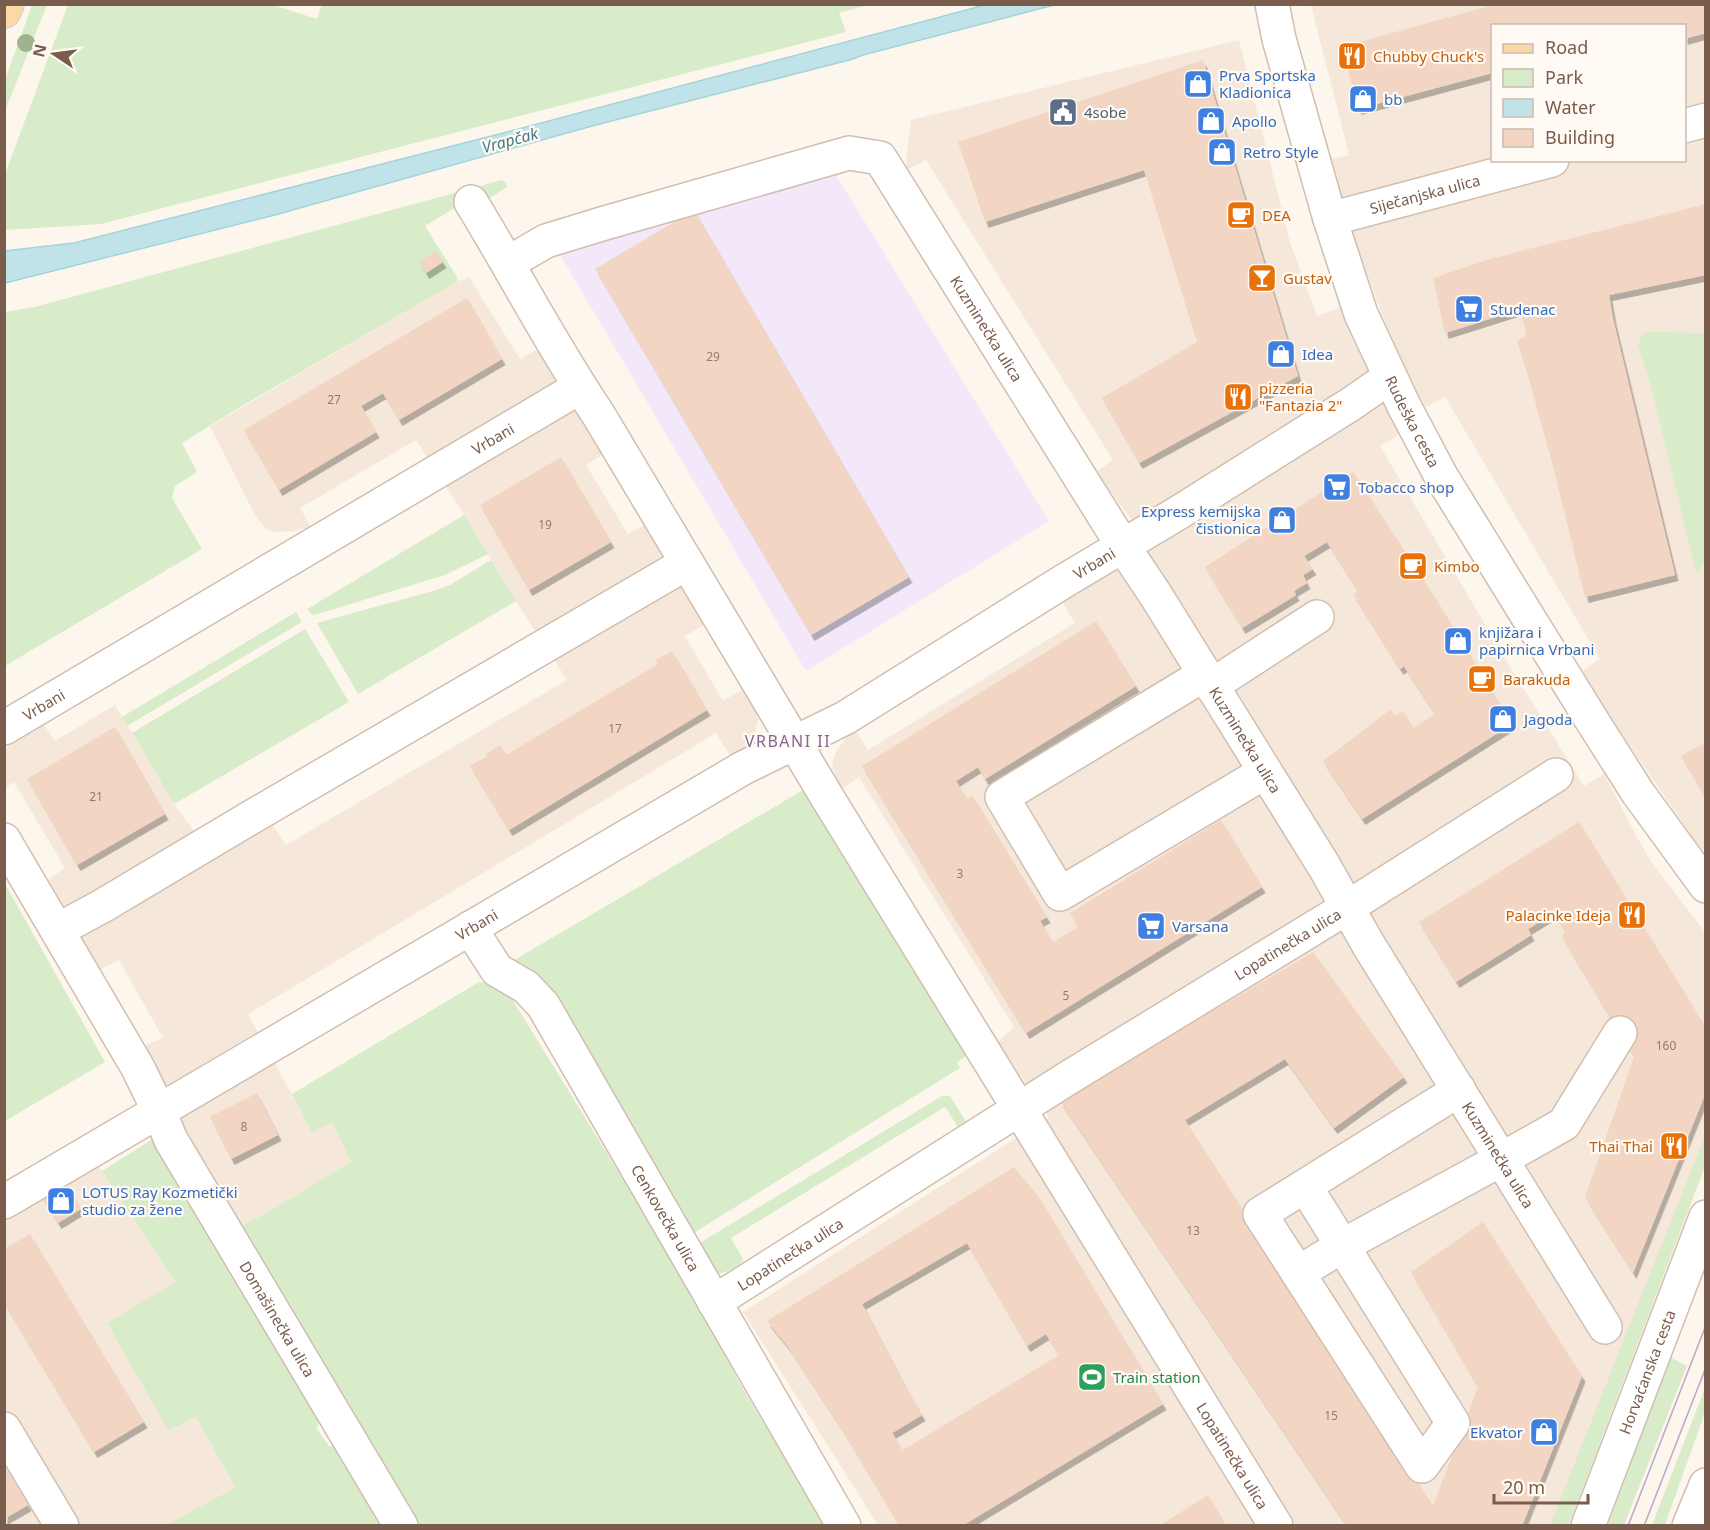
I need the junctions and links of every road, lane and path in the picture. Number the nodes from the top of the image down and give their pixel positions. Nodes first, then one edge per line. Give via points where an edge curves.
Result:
1 (7, 4) edge
2 (1272, 4) edge
3 (4, 11) edge
4 (1706, 120) edge
5 (1686, 125) edge
6 (1544, 162) edge
7 (471, 202) dead end
8 (1330, 219) junction
9 (508, 263) junction
10 (1390, 377) junction
11 (580, 387) junction
12 (1124, 546) junction
13 (687, 563) junction
14 (1317, 617) dead end
15 (1208, 680) junction
16 (4, 728) edge
17 (794, 742) junction
18 (1265, 772) junction
19 (1556, 775) dead end
20 (4, 840) edge
21 (1706, 886) edge
22 (1348, 907) junction
23 (470, 928) junction
24 (58, 930) junction
25 (1620, 1033) dead end
26 (1459, 1090) junction
27 (1019, 1110) junction
28 (159, 1111) junction
29 (1502, 1160) junction
30 (1305, 1186) junction
31 (4, 1202) edge
32 (1706, 1217) edge
33 (1342, 1246) junction
34 (1298, 1273) junction
35 (714, 1302) junction
36 (1605, 1327) dead end
37 (4, 1429) edge
38 (1706, 1485) edge
39 (60, 1525) edge
40 (401, 1526) edge
41 (844, 1526) edge
42 (1276, 1526) edge
43 (1588, 1526) edge
44 (1689, 1526) edge

1 - 3 main road
2 - 8 street, Rudeška cesta
4 - 5 street
6 - 8 street, Siječanjska ulica
7 - 9 street
8 - 10 street, Rudeška cesta via 1361,314
9 - 11 street
9 - 12 street, Kuzminečka ulica via 546,242 849,153 880,158
10 - 12 street, Vrbani
10 - 21 street, Rudeška cesta via 1441,476 1591,719 1638,793
11 - 13 street
11 - 16 street, Vrbani
12 - 15 street, Kuzminečka ulica
12 - 17 street, Vrbani via 845,718
13 - 17 street
13 - 24 street
14 - 15 street
15 - 18 street, Kuzminečka ulica
15 - 18 street via 1002,797 1060,894
17 - 23 street, Vrbani
17 - 27 street, Lopatinečka ulica
18 - 22 street, Kuzminečka ulica
19 - 22 street, Lopatinečka ulica
20 - 24 street
22 - 26 street, Kuzminečka ulica
22 - 27 street, Lopatinečka ulica
23 - 28 street, Vrbani
23 - 35 street, Cenkovečka ulica via 497,970 526,987 543,1005
24 - 28 street
25 - 29 street via 1564,1124
26 - 29 street, Kuzminečka ulica
26 - 30 street
27 - 35 street, Lopatinečka ulica
27 - 42 street, Lopatinečka ulica
28 - 31 street, Vrbani
28 - 40 street, Domašinečka ulica via 171,1140
29 - 33 street
29 - 36 street, Kuzminečka ulica
30 - 33 street
30 - 34 street via 1260,1214
32 - 43 street, Horvaćanska cesta
33 - 34 street
33 - 34 street via 1453,1423 1422,1466
35 - 41 street, Cenkovečka ulica
37 - 39 street
38 - 44 street

